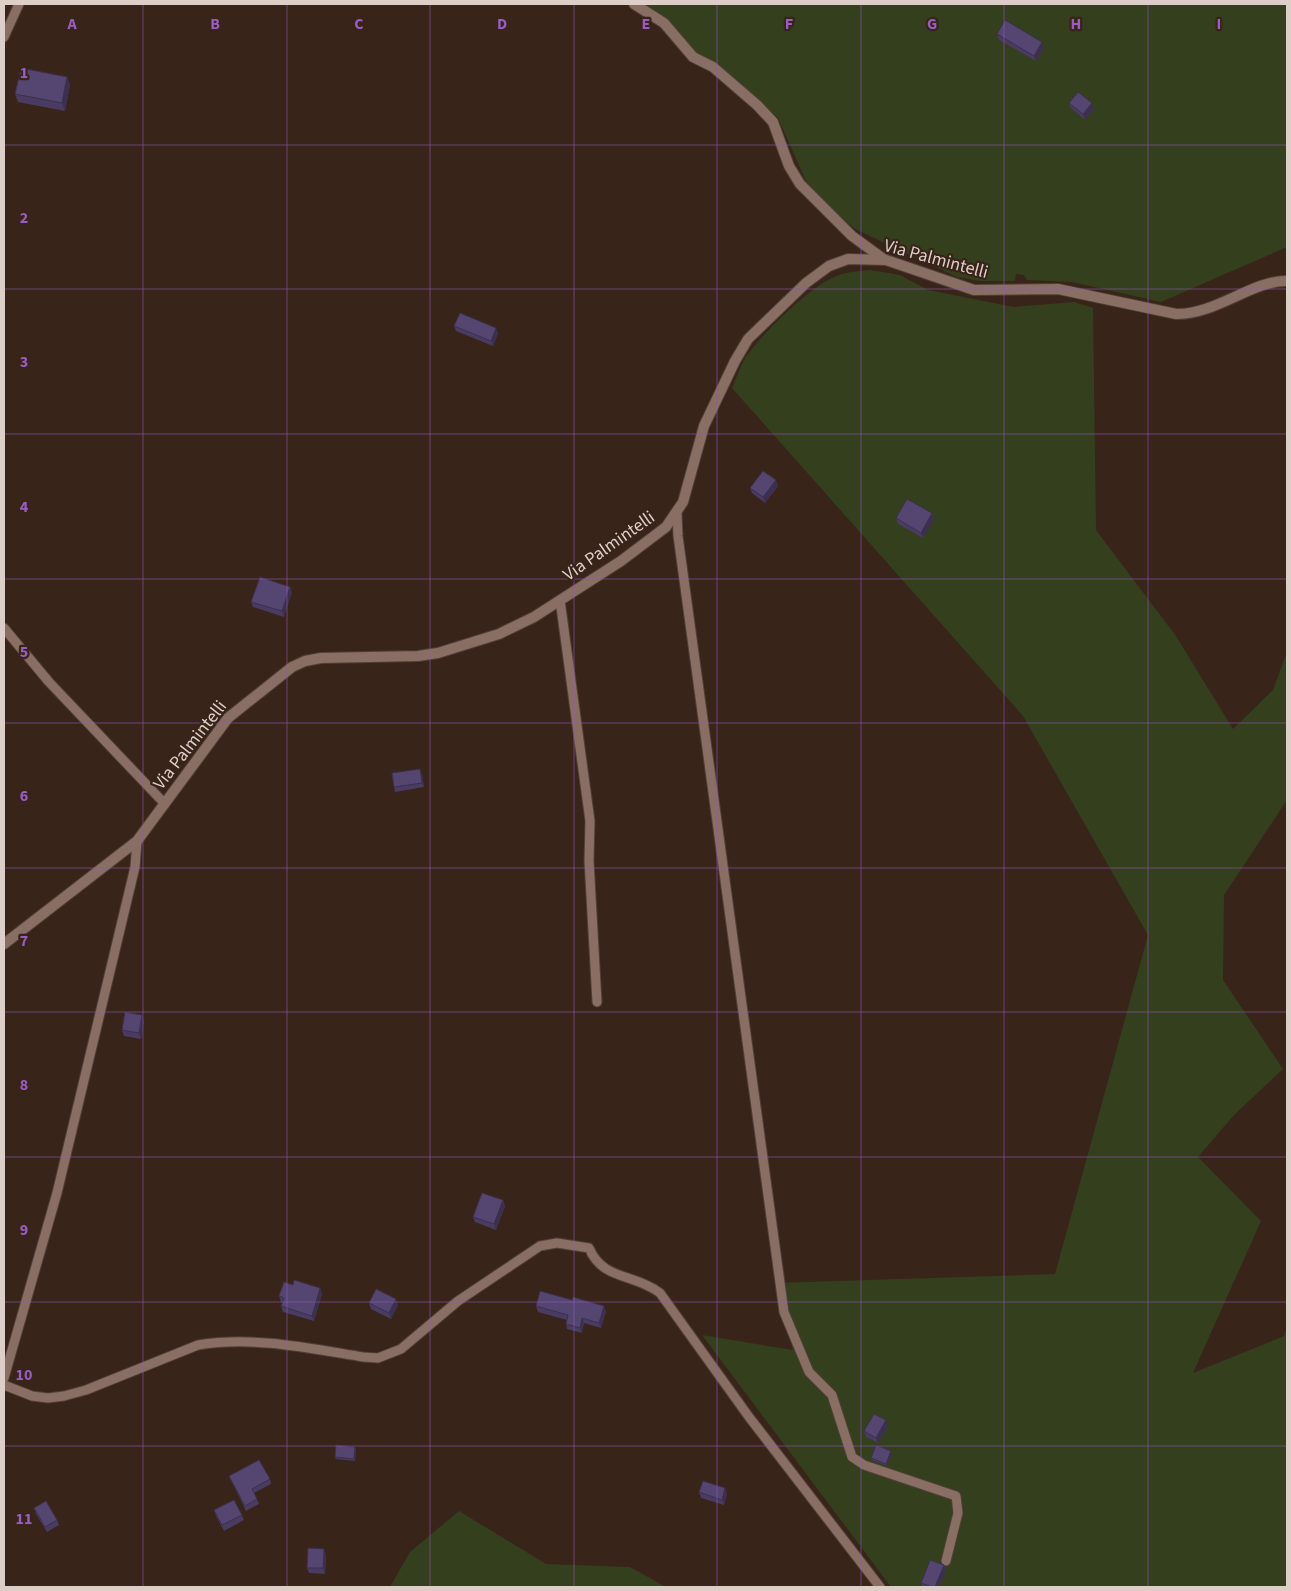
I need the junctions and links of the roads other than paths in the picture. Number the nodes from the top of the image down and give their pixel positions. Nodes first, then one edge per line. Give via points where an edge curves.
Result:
1 (19, 4) edge
2 (634, 4) edge
3 (4, 36) edge
4 (886, 260) junction
5 (1287, 281) edge
6 (677, 513) junction
7 (560, 600) junction
8 (4, 628) edge
9 (165, 804) junction
10 (137, 841) junction
11 (4, 944) edge
12 (597, 1002) dead end
13 (4, 1378) edge
14 (4, 1385) edge
15 (946, 1561) dead end
16 (880, 1587) edge

1 - 3 lane
2 - 4 street via 664,23 693,57 712,67 774,122 789,166 800,184 852,236
4 - 5 street, Via Palmintelli via 974,290 1058,289 1176,314 1191,314 1267,285
4 - 6 street, Via Palmintelli via 848,259 829,266 806,283 748,339 704,426
6 - 7 street, Via Palmintelli via 666,527
6 - 15 lane via 784,1312 809,1372 832,1395 852,1457 864,1465 956,1496 958,1512
7 - 9 street, Via Palmintelli via 519,625 438,653 321,658 292,667 228,718
7 - 12 lane via 590,821 589,861
8 - 9 lane via 49,682
9 - 10 street, Via Palmintelli
10 - 11 street, Via Palmintelli
10 - 13 lane via 135,867 57,1193
14 - 16 lane via 32,1396 64,1396 198,1345 212,1343 268,1342 378,1358 414,1340 458,1301 540,1246 557,1243 589,1248 602,1268 639,1281 660,1294 749,1417

